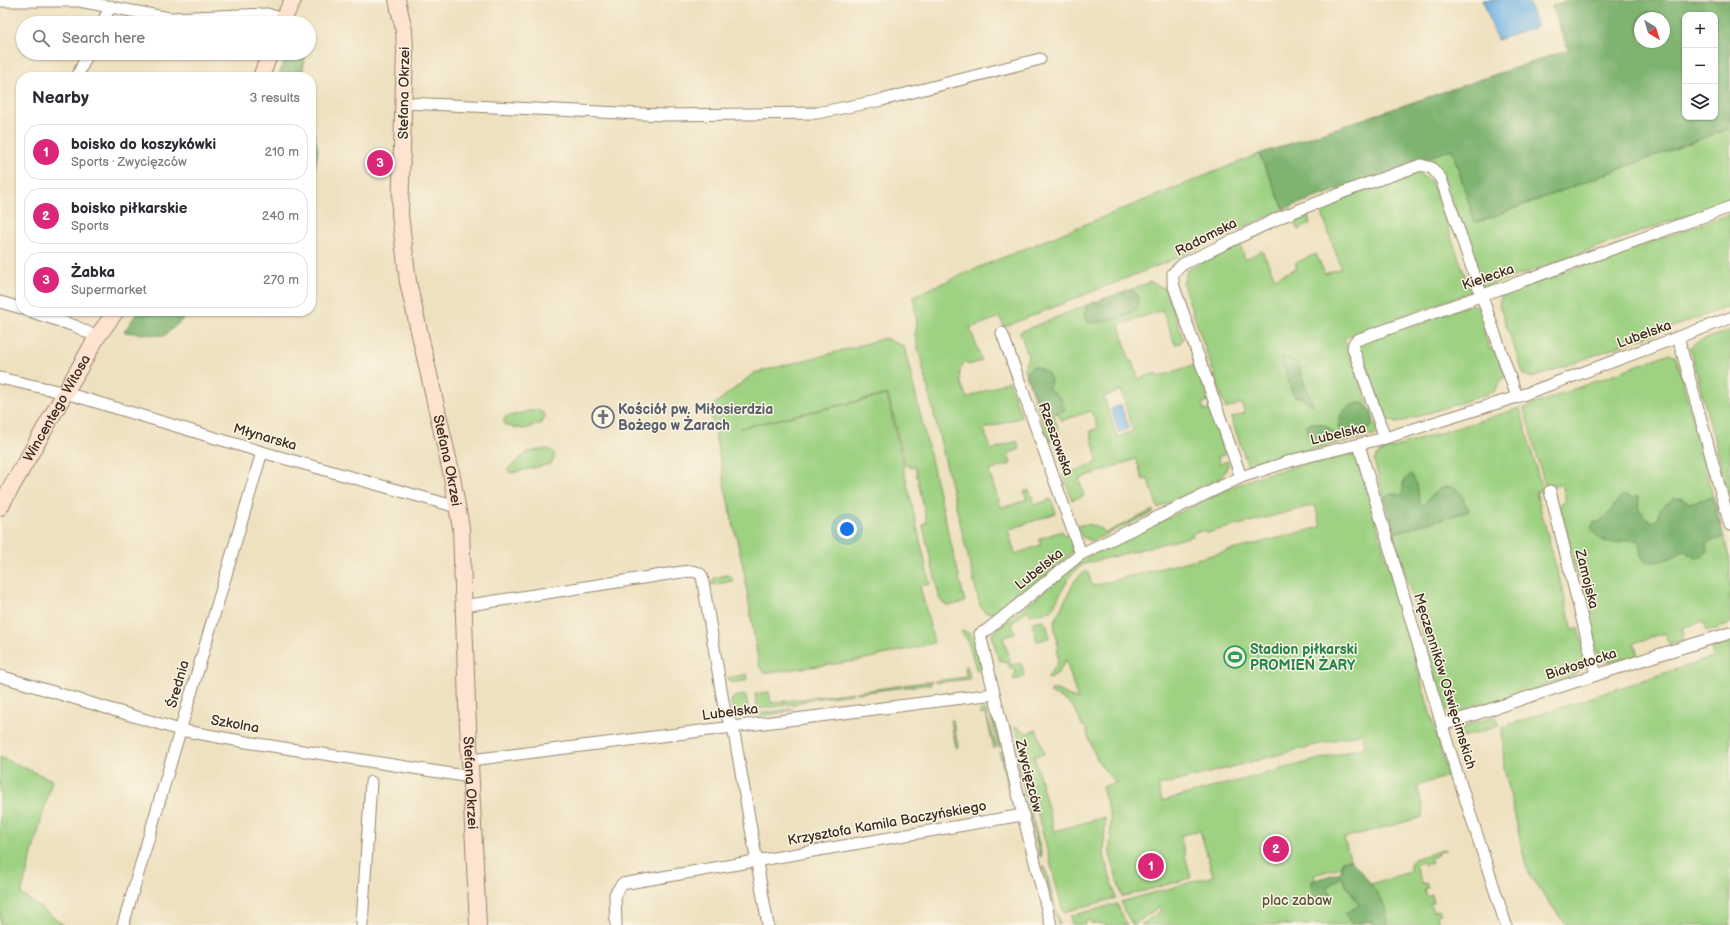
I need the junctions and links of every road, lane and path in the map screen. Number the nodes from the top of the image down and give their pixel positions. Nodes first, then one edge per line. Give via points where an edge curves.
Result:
1 (293, 0) edge
2 (397, 0) edge
3 (404, 0) edge
4 (0, 1) edge
5 (111, 6) junction
6 (106, 16) edge
7 (159, 16) edge
8 (218, 16) edge
9 (271, 16) edge
10 (285, 16) edge
11 (402, 17) junction
12 (1040, 59) dead end
13 (85, 60) edge
14 (267, 60) edge
15 (79, 72) edge
16 (263, 72) edge
17 (405, 103) junction
18 (1730, 207) edge
19 (1482, 295) junction
20 (0, 302) edge
21 (16, 307) edge
22 (44, 316) edge
23 (112, 316) edge
24 (1730, 318) edge
25 (1002, 334) dead end
26 (97, 337) junction
27 (1678, 337) junction
28 (0, 378) edge
29 (66, 393) junction
30 (1518, 397) junction
31 (1385, 438) junction
32 (1359, 445) junction
33 (262, 452) junction
34 (1241, 477) junction
35 (1550, 491) dead end
36 (0, 507) edge
37 (457, 507) junction
38 (1730, 525) edge
39 (1081, 554) junction
40 (463, 606) junction
41 (1730, 633) edge
42 (980, 634) joint
43 (1596, 675) junction
44 (0, 676) edge
45 (994, 694) junction
46 (1442, 725) junction
47 (733, 727) junction
48 (180, 730) junction
49 (471, 760) junction
50 (471, 777) junction
51 (371, 782) dead end
52 (1023, 815) junction
53 (756, 861) junction
54 (124, 925) edge
55 (362, 925) edge
56 (478, 925) edge
57 (616, 925) edge
58 (768, 925) edge
59 (1051, 925) edge
60 (1506, 925) edge

1 - 10 street
2 - 11 street, Stefana Okrzei
3 - 11 street
4 - 5 street via 80,1
5 - 6 street
5 - 7 street
8 - 9 street
11 - 17 street, Stefana Okrzei
12 - 17 street via 882,100 817,113 664,115
13 - 15 street
14 - 16 street
17 - 37 street, Stefana Okrzei via 400,214 408,282
18 - 19 street, Kielecka
19 - 30 street
19 - 31 street, Kielecka via 1354,342 1353,348
19 - 34 street, Radomska via 1441,179 1432,168 1421,165 1281,217 1183,264 1173,274 1173,284
20 - 21 street
22 - 26 street via 75,326
23 - 26 street, Wincentego Witosa
24 - 27 street, Lubelska
25 - 39 street, Rzeszowska
26 - 29 street, Wincentego Witosa
27 - 30 street, Lubelska
27 - 38 street
28 - 29 street, Młynarska
29 - 33 street, Młynarska
29 - 36 street, Wincentego Witosa
30 - 31 street, Lubelska
31 - 32 street, Lubelska
32 - 34 street, Lubelska via 1297,459
32 - 46 street, Męczenników Oświęcimskich
33 - 37 street, Młynarska
33 - 48 street, Średnia
34 - 39 street, Lubelska
35 - 43 street, Zamojska
37 - 40 street, Stefana Okrzei
39 - 42 street, Lubelska
40 - 47 street via 696,571 702,576 725,713
40 - 49 street, Stefana Okrzei
41 - 43 street, Białostocka
42 - 45 street, Zwycięzców
43 - 46 street, Białostocka
44 - 48 street, Szkolna
45 - 47 street, Lubelska
45 - 52 street, Zwycięzców
46 - 60 street, Męczenników Oświęcimskich
47 - 49 street, Lubelska
47 - 53 street
48 - 50 street, Szkolna
48 - 54 street, Średnia
49 - 50 street, Stefana Okrzei
50 - 56 street, Stefana Okrzei
51 - 55 street
52 - 53 street, Krzysztofa Kamila Baczyńskiego
52 - 59 street, Zwycięzców
53 - 57 street, Krzysztofa Kamila Baczyńskiego via 622,884 615,894
53 - 58 street

